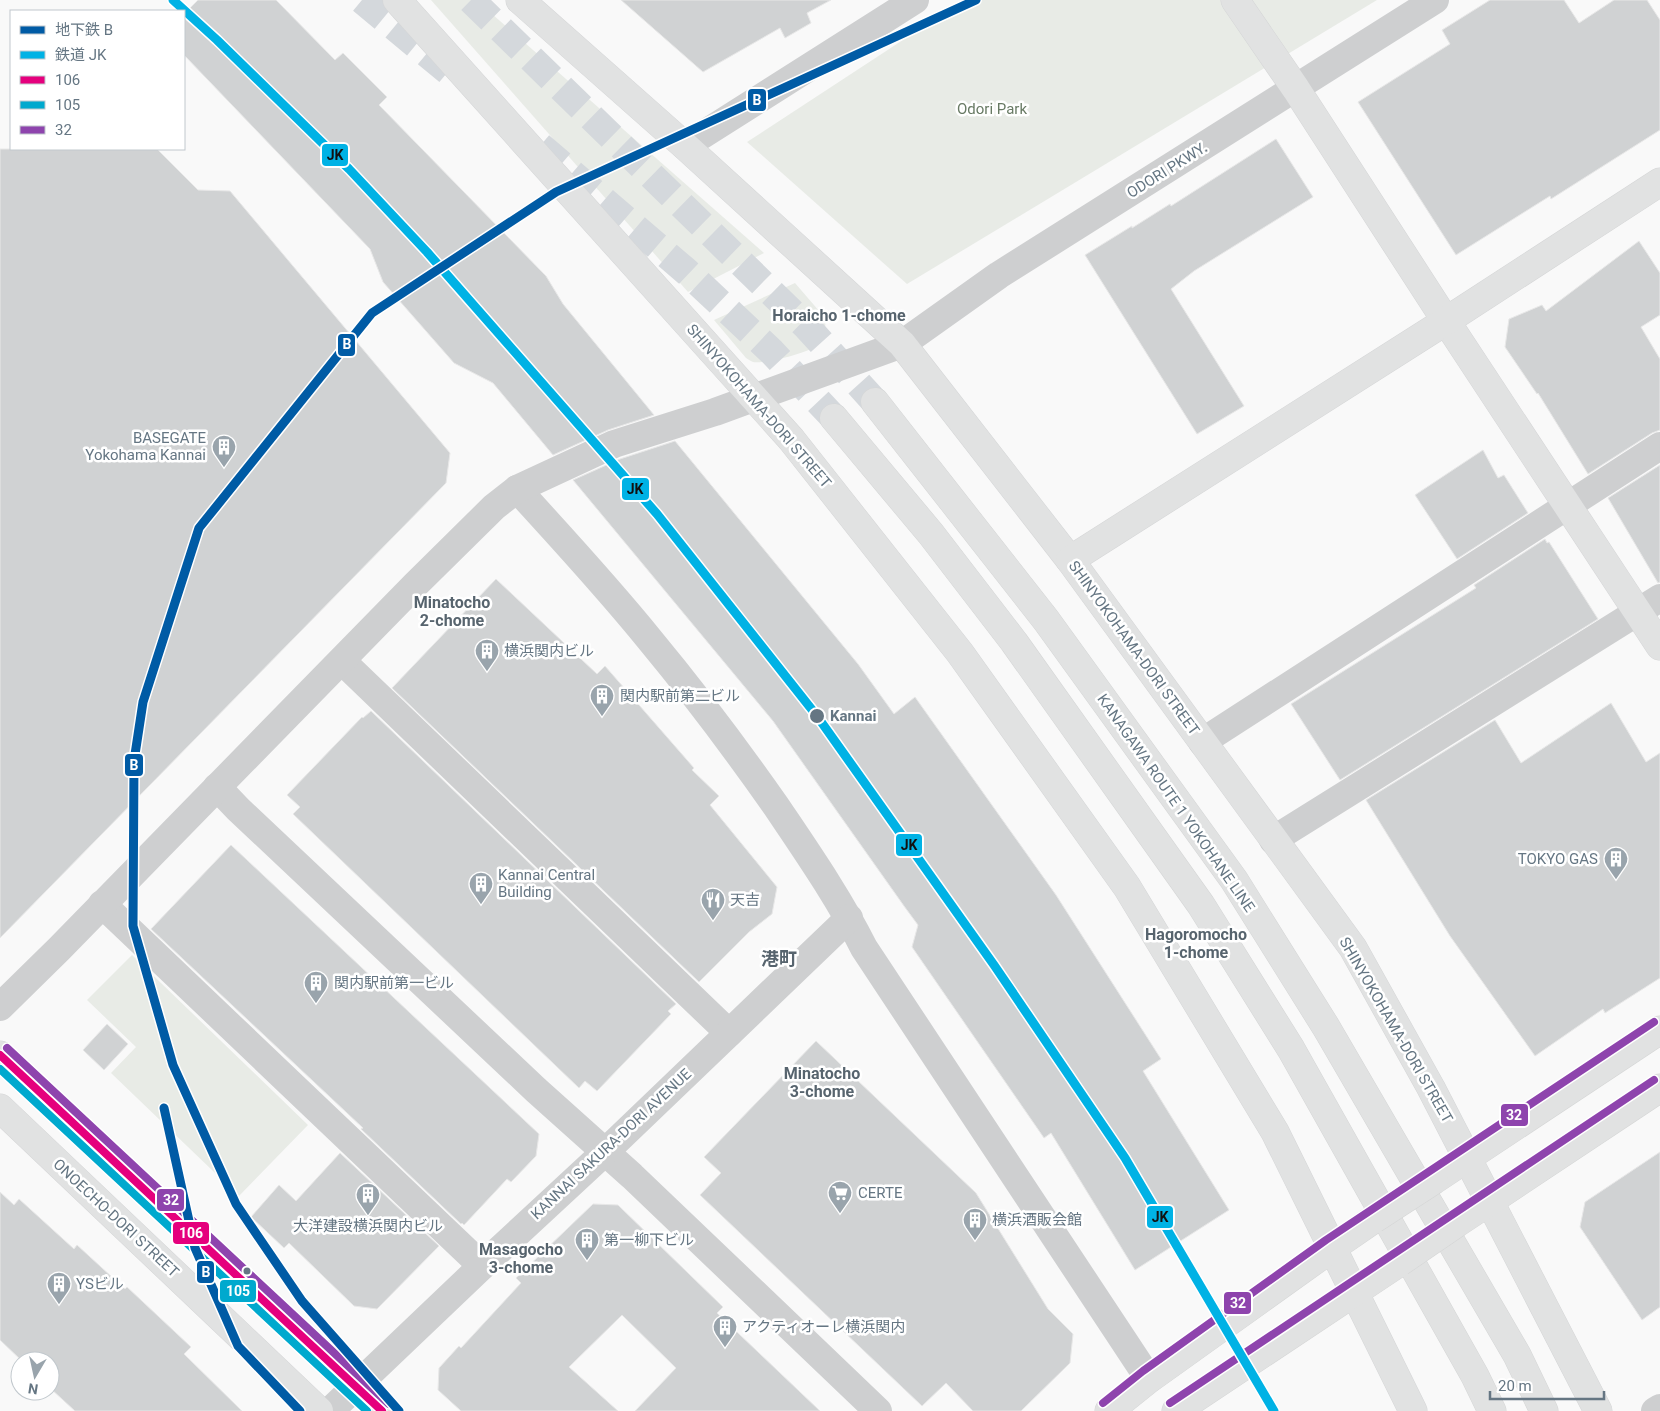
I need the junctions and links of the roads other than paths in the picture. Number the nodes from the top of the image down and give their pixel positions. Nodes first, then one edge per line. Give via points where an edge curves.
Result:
1 (397, 0) edge
2 (520, 0) edge
3 (915, 0) edge
4 (1234, 0) edge
5 (1435, 0) edge
6 (1296, 89) junction
7 (685, 146) junction
8 (1660, 182) edge
9 (1446, 321) junction
10 (902, 344) junction
11 (754, 398) junction
12 (876, 402) tunnel mouth
13 (834, 418) tunnel mouth
14 (1660, 446) edge
15 (517, 489) junction
16 (1567, 505) junction
17 (1070, 560) junction
18 (1649, 605) edge
19 (1660, 646) edge
20 (342, 661) junction
21 (1202, 742) junction
22 (218, 787) junction
23 (1273, 840) junction
24 (102, 904) junction
25 (849, 918) junction
26 (0, 1007) edge
27 (1660, 1030) edge
28 (729, 1033) junction
29 (0, 1055) edge
30 (1660, 1088) edge
31 (0, 1108) edge
32 (605, 1152) junction
33 (1468, 1157) junction
34 (1490, 1202) junction
35 (1332, 1248) junction
36 (482, 1266) junction
37 (1354, 1292) junction
38 (1149, 1379) junction
39 (356, 1387) junction
40 (1660, 1408) edge
41 (319, 1411) edge
42 (330, 1411) edge
43 (382, 1411) edge
44 (878, 1411) edge
45 (1109, 1411) edge
46 (1177, 1411) edge
47 (1413, 1411) edge
48 (1492, 1411) edge
49 (1544, 1411) edge
50 (1598, 1411) edge
51 (1655, 1411) edge

1 - 11 main road, SHINYOKOHAMA-DORI STREET
2 - 7 main road, SHINYOKOHAMA-DORI STREET
3 - 7 street
4 - 6 main road
5 - 6 street, ODORI PKWY.
6 - 9 main road
6 - 10 street, ODORI PKWY. via 1000,276
7 - 10 main road, SHINYOKOHAMA-DORI STREET
8 - 9 main road
9 - 16 main road
9 - 17 main road
10 - 11 street, ODORI PKWY.
10 - 17 main road, SHINYOKOHAMA-DORI STREET
11 - 15 street, ODORI PKWY. via 614,444
11 - 35 main road, SHINYOKOHAMA-DORI STREET via 791,439 960,653 1127,887 1275,1132
12 - 49 main road, KANAGAWA ROUTE 1 YOKOHANE LINE via 1046,620 1234,880 1336,1044 1517,1355
13 - 48 main road via 932,534 1014,642 1201,905 1291,1049
14 - 16 street
15 - 20 street, ODORI PKWY. via 446,553
15 - 25 street via 650,640 741,757
16 - 18 main road
16 - 21 street
17 - 21 main road, SHINYOKOHAMA-DORI STREET
18 - 19 main road
18 - 23 street
20 - 22 street, ODORI PKWY.
20 - 28 street
21 - 23 main road, SHINYOKOHAMA-DORI STREET
22 - 24 street, ODORI PKWY.
22 - 32 street
23 - 33 main road, SHINYOKOHAMA-DORI STREET via 1353,948
24 - 26 street, ODORI PKWY.
24 - 36 street
25 - 28 street, KANNAI SAKURA-DORI AVENUE
25 - 38 street via 878,970
27 - 33 main road
28 - 32 street, KANNAI SAKURA-DORI AVENUE
29 - 39 main road
30 - 34 main road
31 - 41 main road, ONOECHO-DORI STREET
32 - 36 street, KANNAI SAKURA-DORI AVENUE
32 - 44 street
33 - 34 main road, SHINYOKOHAMA-DORI STREET
33 - 35 main road, bridge
34 - 37 main road, bridge
34 - 50 main road, SHINYOKOHAMA-DORI STREET
35 - 37 main road, SHINYOKOHAMA-DORI STREET
35 - 38 main road
36 - 39 street, KANNAI SAKURA-DORI AVENUE
37 - 46 main road
37 - 47 main road, SHINYOKOHAMA-DORI STREET
38 - 45 main road
39 - 42 street, KANNAI SAKURA-DORI AVENUE
39 - 43 main road
40 - 51 street

